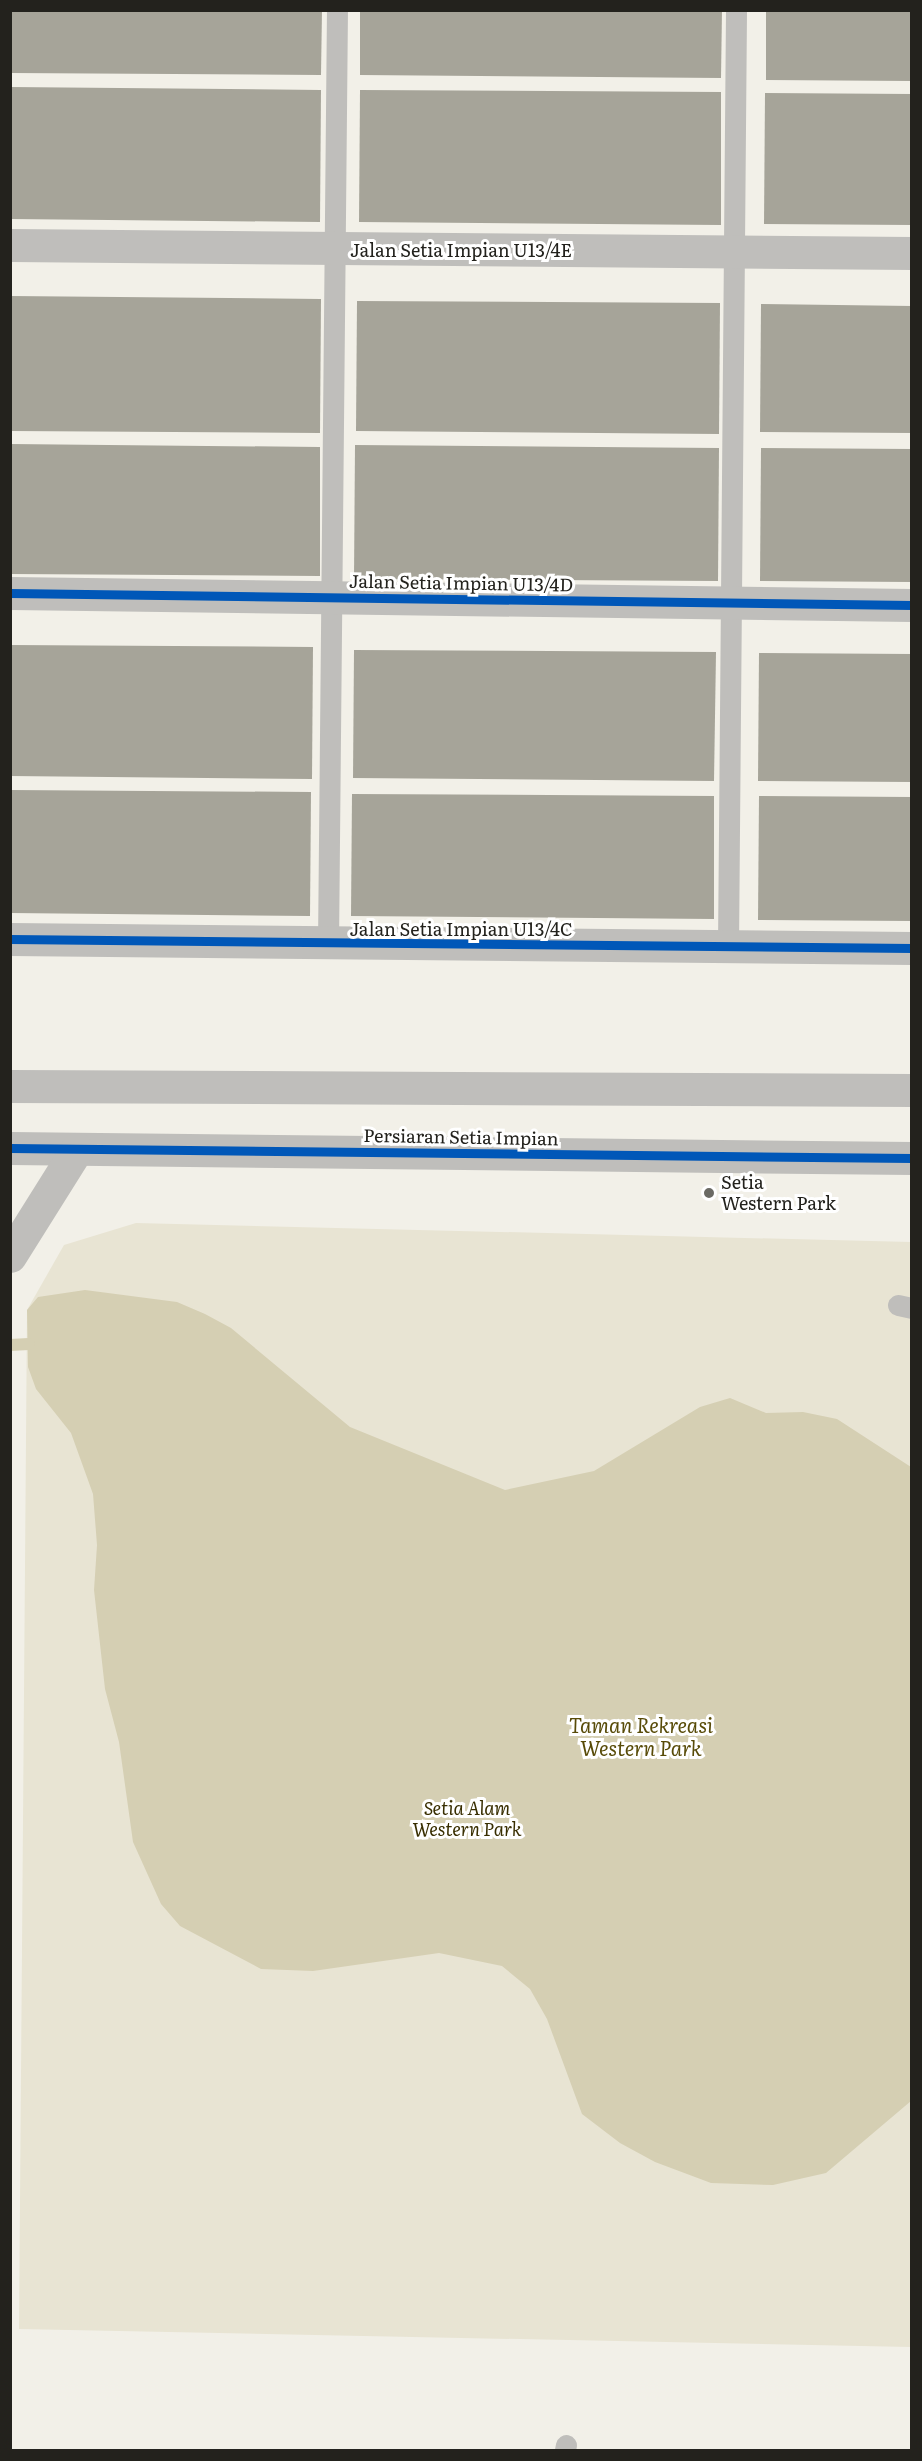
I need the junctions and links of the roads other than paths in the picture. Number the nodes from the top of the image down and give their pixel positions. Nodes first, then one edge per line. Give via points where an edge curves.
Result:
1 (338, 10) edge
2 (736, 10) edge
3 (10, 245) edge
4 (335, 249) junction
5 (734, 252) junction
6 (912, 254) edge
7 (10, 593) edge
8 (332, 597) junction
9 (731, 603) junction
10 (912, 605) edge
11 (10, 939) edge
12 (328, 945) junction
13 (728, 947) junction
14 (912, 948) edge
15 (10, 1086) edge
16 (912, 1090) edge
17 (10, 1149) edge
18 (77, 1149) junction
19 (912, 1158) edge
20 (10, 1256) edge

1 - 4 lane
2 - 5 lane
3 - 4 street, Jalan Setia Impian U13/4E
4 - 5 street, Jalan Setia Impian U13/4E
4 - 8 lane
5 - 6 street, Jalan Setia Impian U13/4E
5 - 9 lane
7 - 8 street, Jalan Setia Impian U13/4D
8 - 9 street, Jalan Setia Impian U13/4D
8 - 12 lane
9 - 10 street, Jalan Setia Impian U13/4D
9 - 13 lane
11 - 12 street, Jalan Setia Impian U13/4C
12 - 13 street, Jalan Setia Impian U13/4C
13 - 14 street, Jalan Setia Impian U13/4C
15 - 16 street
17 - 18 street, Persiaran Setia Impian
18 - 19 street, Persiaran Setia Impian
18 - 20 street

